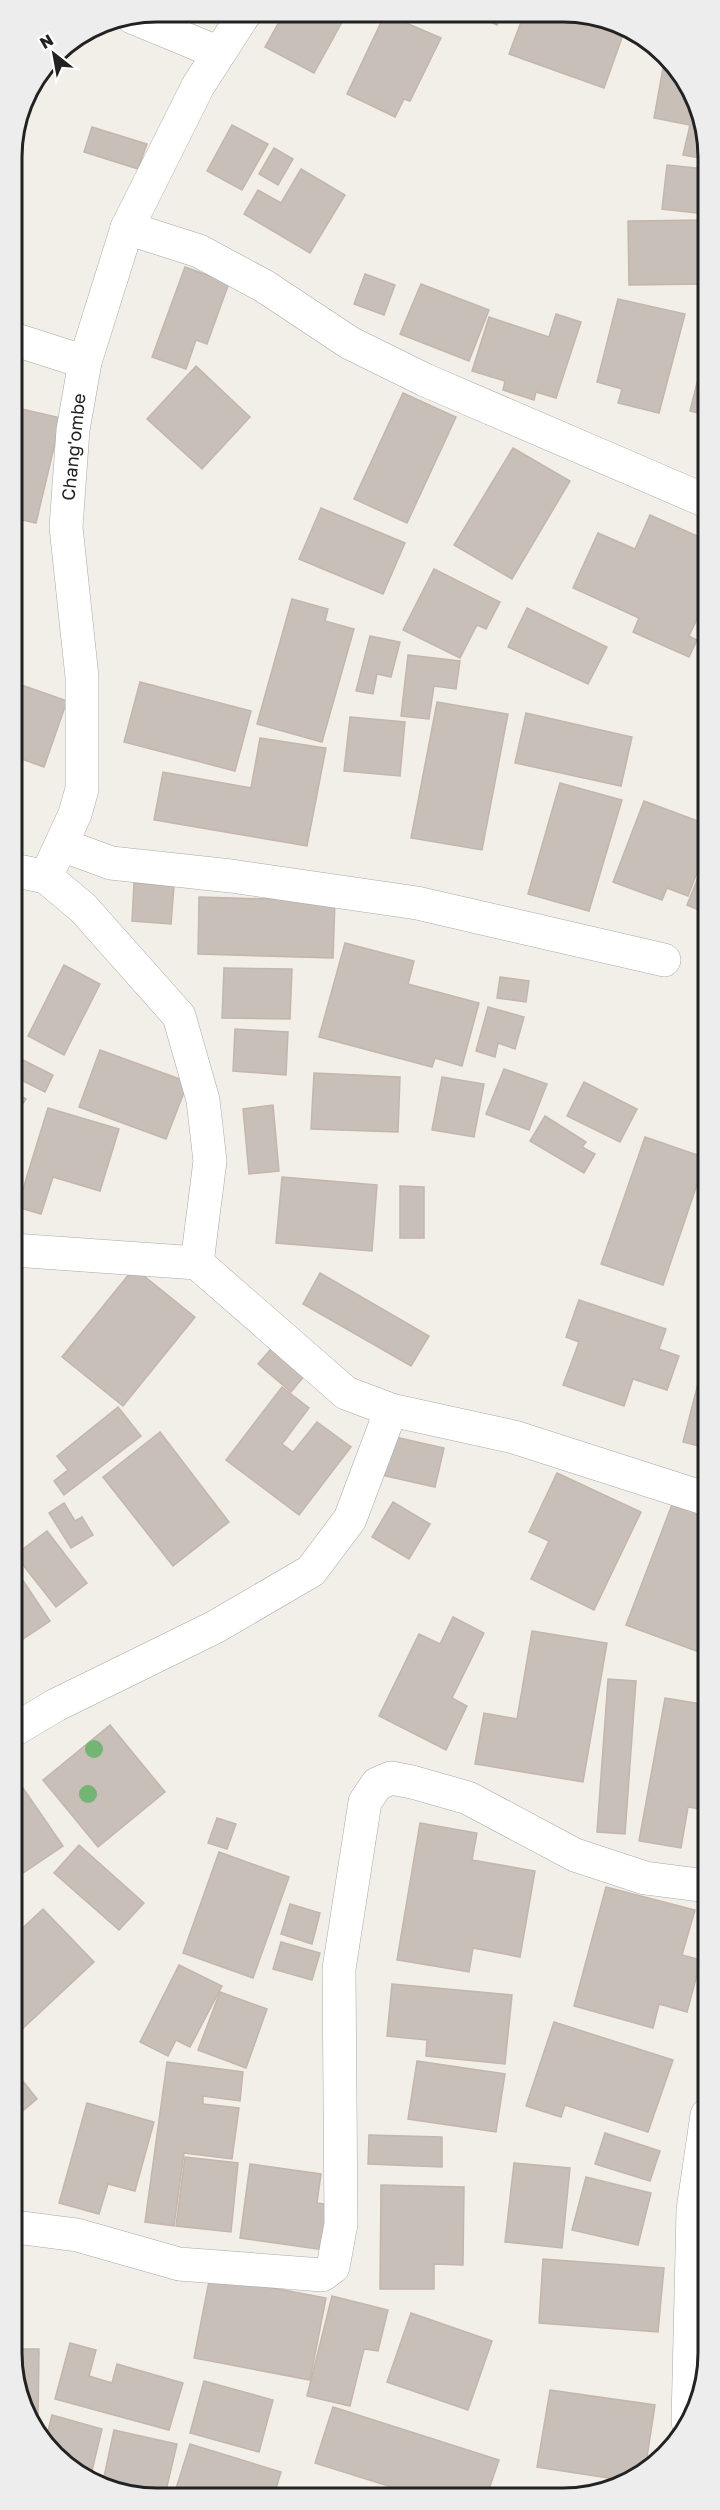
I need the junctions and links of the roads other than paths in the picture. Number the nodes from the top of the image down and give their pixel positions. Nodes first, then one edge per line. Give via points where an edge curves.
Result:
1 (239, 22) edge
2 (147, 23) edge
3 (219, 53) junction
4 (127, 228) junction
5 (23, 342) edge
6 (85, 362) junction
7 (698, 497) edge
8 (62, 845) junction
9 (23, 872) edge
10 (46, 877) junction
11 (664, 960) dead end
12 (22, 1251) edge
13 (197, 1263) junction
14 (391, 1410) junction
15 (697, 1496) edge
16 (22, 1725) edge
17 (697, 1885) edge
18 (697, 2182) edge
19 (22, 2228) edge
20 (689, 2400) edge

1 - 3 street, Chang'ombe
2 - 3 street
3 - 4 street, Chang'ombe via 198,86
4 - 6 street, Chang'ombe
4 - 7 street via 199,251 264,285 350,343 425,380
5 - 6 street
6 - 8 street, Chang'ombe via 73,430 66,527 82,677 82,789
8 - 10 street, Chang'ombe
8 - 11 street via 111,863 417,903
9 - 10 street
10 - 13 street via 83,908 179,1017 203,1100 210,1161
12 - 13 street
13 - 14 street via 346,1392
14 - 15 street via 514,1437
14 - 16 street via 350,1519 311,1571 215,1627
17 - 19 street via 645,1878 575,1855 468,1798 391,1778 378,1784 364,1802 339,1969 341,2224 333,2267 322,2275 179,2264 77,2235
18 - 20 street

